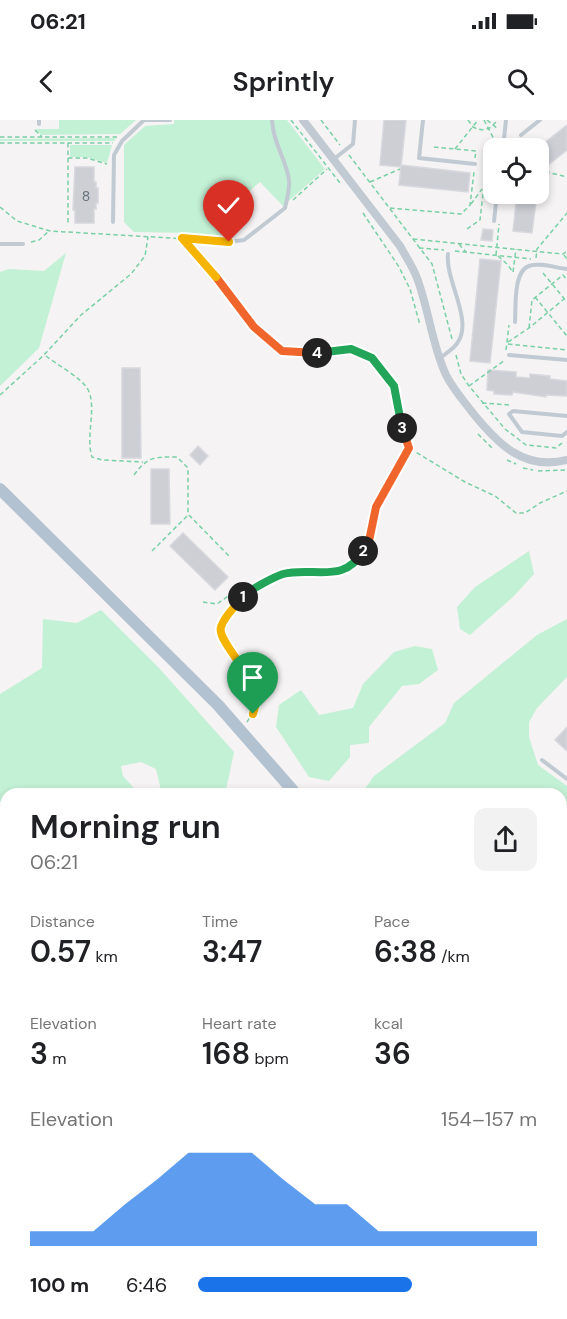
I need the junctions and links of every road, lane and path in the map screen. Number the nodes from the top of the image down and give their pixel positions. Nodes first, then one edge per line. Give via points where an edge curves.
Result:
1 (144, 120) edge
2 (170, 120) edge
3 (272, 120) edge
4 (303, 120) edge
5 (321, 120) edge
6 (355, 120) edge
7 (423, 120) edge
8 (468, 120) edge
9 (478, 120) edge
10 (486, 120) edge
11 (496, 120) edge
12 (506, 120) edge
13 (540, 120) edge
14 (494, 125) junction
15 (473, 127) junction
16 (488, 129) junction
17 (504, 135) junction
18 (521, 135) dead end
19 (127, 136) junction
20 (0, 137) edge
21 (27, 137) junction
22 (42, 137) junction
23 (493, 138) edge
24 (504, 138) edge
25 (0, 143) edge
26 (68, 143) junction
27 (120, 143) junction
28 (434, 147) dead end
29 (455, 149) junction
30 (345, 151) junction
31 (68, 158) junction
32 (333, 160) junction
33 (475, 164) junction
34 (108, 165) dead end
35 (328, 168) dead end
36 (399, 169) dead end
37 (549, 173) edge
38 (567, 177) edge
39 (369, 182) junction
40 (483, 188) edge
41 (483, 195) edge
42 (497, 204) edge
43 (470, 205) junction
44 (0, 207) edge
45 (285, 208) junction
46 (389, 208) junction
47 (567, 213) edge
48 (494, 221) dead end
49 (113, 222) dead end
50 (68, 223) dead end
51 (467, 230) dead end
52 (50, 231) junction
53 (148, 237) junction
54 (182, 238) junction
55 (412, 239) junction
56 (229, 242) joint
57 (459, 243) junction
58 (0, 244) edge
59 (23, 244) joint
60 (419, 248) junction
61 (516, 249) junction
62 (443, 250) dead end
63 (455, 251) dead end
64 (537, 251) junction
65 (567, 251) edge
66 (466, 253) junction
67 (448, 254) dead end
68 (563, 254) junction
69 (497, 255) junction
70 (515, 257) junction
71 (567, 261) edge
72 (567, 269) edge
73 (540, 270) dead end
74 (567, 280) edge
75 (552, 284) junction
76 (535, 297) junction
77 (564, 298) junction
78 (567, 302) edge
79 (548, 312) junction
80 (509, 319) dead end
81 (515, 322) dead end
82 (529, 328) junction
83 (567, 336) edge
84 (507, 343) junction
85 (454, 347) junction
86 (567, 350) edge
87 (45, 355) junction
88 (509, 355) dead end
89 (440, 358) junction
90 (567, 360) edge
91 (469, 386) junction
92 (0, 395) edge
93 (567, 416) edge
94 (567, 432) edge
95 (567, 439) edge
96 (409, 448) junction
97 (567, 460) edge
98 (143, 462) junction
99 (134, 475) dead end
100 (0, 489) edge
101 (567, 491) edge
102 (188, 514) junction
103 (152, 551) dead end
104 (229, 556) dead end
105 (245, 594) junction
106 (203, 602) dead end
107 (241, 732) junction
108 (543, 760) dead end
109 (567, 779) edge
110 (291, 788) edge

1 - 2 lane
1 - 19 lane
3 - 45 lane via 289,178
4 - 32 street
5 - 30 path
6 - 30 lane via 353,144
7 - 33 lane via 419,158
8 - 15 path
9 - 15 path
10 - 14 path
10 - 16 path
11 - 14 path
12 - 17 lane
13 - 18 lane
14 - 16 path
14 - 17 path
15 - 16 path
15 - 29 path
16 - 23 path
17 - 24 lane
19 - 22 path
19 - 27 lane
20 - 21 path
21 - 22 path
21 - 22 path via 34,129
25 - 26 path
26 - 27 path
26 - 31 path
27 - 49 lane via 113,159
28 - 29 path
29 - 33 path via 476,151
30 - 32 lane
30 - 39 path
31 - 34 path via 87,158
31 - 50 path
32 - 89 street via 409,262
33 - 43 path
35 - 45 path
36 - 39 path
37 - 38 path
39 - 46 path
40 - 43 path
41 - 51 path via 480,220
42 - 48 lane
43 - 46 path via 457,215
44 - 52 path via 17,221
45 - 56 lane via 244,240
46 - 55 path
47 - 64 path
52 - 53 path
52 - 59 path via 39,240
53 - 54 path
53 - 87 path via 145,256 131,274 81,315
54 - 56 path
54 - 96 path via 254,327 282,351 322,354 351,349 372,358 394,386
55 - 57 path
55 - 60 path
57 - 61 path
57 - 66 path
58 - 59 lane
60 - 62 path
60 - 85 path via 432,264
61 - 64 path
61 - 70 path
63 - 66 path
64 - 68 path
64 - 70 path via 536,259
65 - 68 path
66 - 69 path
67 - 85 lane via 463,326
68 - 71 path
69 - 70 path
69 - 70 path via 513,273
72 - 81 lane via 535,265 524,269 518,279
73 - 75 path
74 - 75 path via 563,275
75 - 76 path
75 - 77 path
76 - 79 path
76 - 82 path
77 - 78 path
77 - 79 path
79 - 82 path
79 - 83 path
80 - 84 path
82 - 84 path
84 - 86 path
84 - 91 path via 505,362
85 - 89 lane
85 - 91 path via 461,374
87 - 92 path
87 - 98 path via 86,386 92,398 88,446 92,457
88 - 90 lane
89 - 97 street via 453,387 494,439 528,460
91 - 95 path via 505,429 526,445 556,448
93 - 94 lane via 513,411 509,414 522,432 562,436
96 - 101 path via 495,496 516,513 525,513
96 - 105 path via 376,507 369,541 357,563 340,571 284,574
98 - 99 path
98 - 102 path via 154,457 177,457 188,468
100 - 107 main road
102 - 103 path
102 - 104 path
105 - 106 path via 231,594 217,604
105 - 107 path via 221,625 220,632 248,672 256,699 253,714
107 - 110 main road
108 - 109 lane

